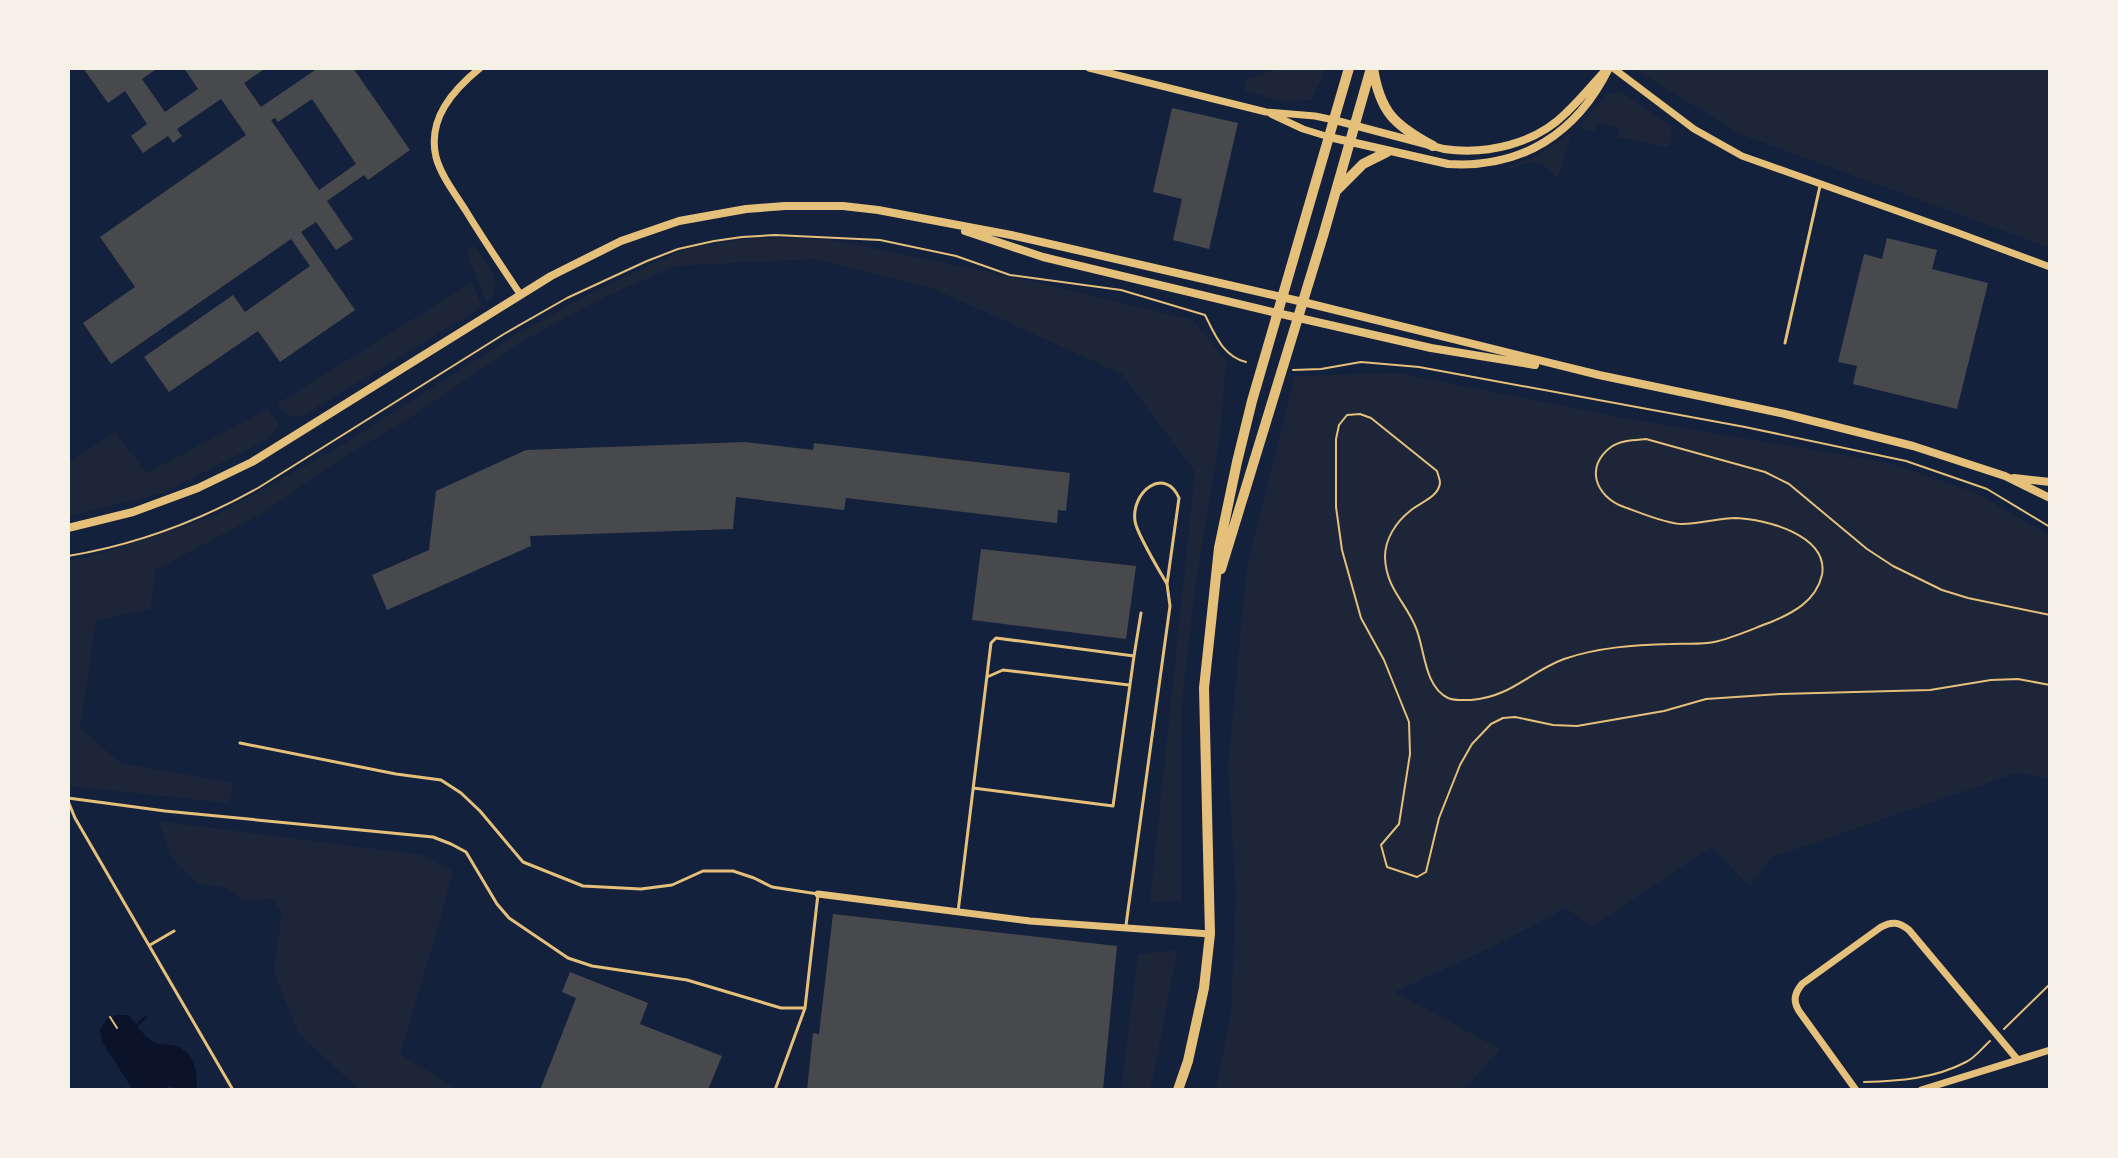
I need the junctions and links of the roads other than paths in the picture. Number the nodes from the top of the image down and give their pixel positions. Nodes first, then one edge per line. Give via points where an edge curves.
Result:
1 (480, 68) edge
2 (1089, 68) edge
3 (1349, 68) edge
4 (1372, 68) edge
5 (1610, 68) edge
6 (1266, 112) junction
7 (1334, 120) junction
8 (1355, 126) junction
9 (1329, 137) junction
10 (1350, 142) junction
11 (1433, 146) junction
12 (1387, 152) junction
13 (1821, 183) junction
14 (1335, 192) junction
15 (940, 223) junction
16 (2050, 267) edge
17 (520, 294) junction
18 (1281, 297) junction
19 (1303, 302) junction
20 (1277, 313) junction
21 (1298, 318) junction
22 (1785, 343) dead end
23 (1599, 375) junction
24 (2005, 476) junction
25 (2050, 482) edge
26 (2050, 498) edge
27 (68, 528) edge
28 (1167, 584) junction
29 (1215, 590) junction
30 (1141, 613) dead end
31 (1134, 656) junction
32 (987, 677) junction
33 (1130, 685) junction
34 (240, 743) dead end
35 (973, 788) junction
36 (68, 800) edge
37 (818, 894) junction
38 (958, 912) junction
39 (1125, 929) junction
40 (174, 931) dead end
41 (1210, 934) junction
42 (150, 945) junction
43 (805, 1008) junction
44 (2050, 1050) edge
45 (2017, 1059) junction
46 (233, 1090) edge
47 (775, 1090) edge
48 (1178, 1090) edge
49 (1856, 1090) edge
50 (1921, 1090) edge

1 - 17 street via 441,113 436,156
2 - 6 street
3 - 7 main road
4 - 8 main road
4 - 11 main road via 1387,113
5 - 11 street via 1563,116 1515,143 1458,151
5 - 12 street via 1574,119 1525,153 1466,165
5 - 13 street via 1694,129 1742,156
6 - 7 street
6 - 9 street
7 - 8 street
7 - 9 main road
8 - 10 main road
8 - 11 street
9 - 10 street
9 - 18 main road
10 - 12 street
10 - 14 main road
12 - 14 main road via 1363,164
13 - 16 street
13 - 22 lane
14 - 19 main road
15 - 17 street via 843,206 746,209 679,221 621,241
15 - 18 street
15 - 20 street via 1043,257
17 - 27 street via 252,462 133,512
18 - 19 street
18 - 20 main road
19 - 21 main road
19 - 23 street
20 - 21 street
20 - 29 main road via 1225,515
21 - 23 street via 1431,348
21 - 29 main road
23 - 24 street via 1785,414
24 - 25 street
24 - 26 street
28 - 28 lane via 1179,498 1175,489 1158,483 1137,498 1135,522
28 - 39 lane via 1170,606
29 - 41 main road via 1204,688
30 - 31 lane
31 - 32 lane via 996,638
31 - 33 lane
32 - 33 lane via 1003,670
32 - 35 lane
33 - 35 lane via 1113,806
34 - 37 lane via 441,780 480,811 523,862 583,886 641,889 672,885 703,871 733,871 772,887
35 - 38 lane
36 - 42 lane
36 - 43 lane via 433,837 466,852 509,918 568,958 687,980 781,1008
37 - 38 street
37 - 43 lane
38 - 39 street
39 - 41 street
40 - 42 lane
41 - 48 main road via 1204,988
42 - 46 lane
43 - 47 lane
44 - 45 street
45 - 49 street via 1909,930 1887,924 1802,984 1795,996 1799,1011
45 - 50 street

